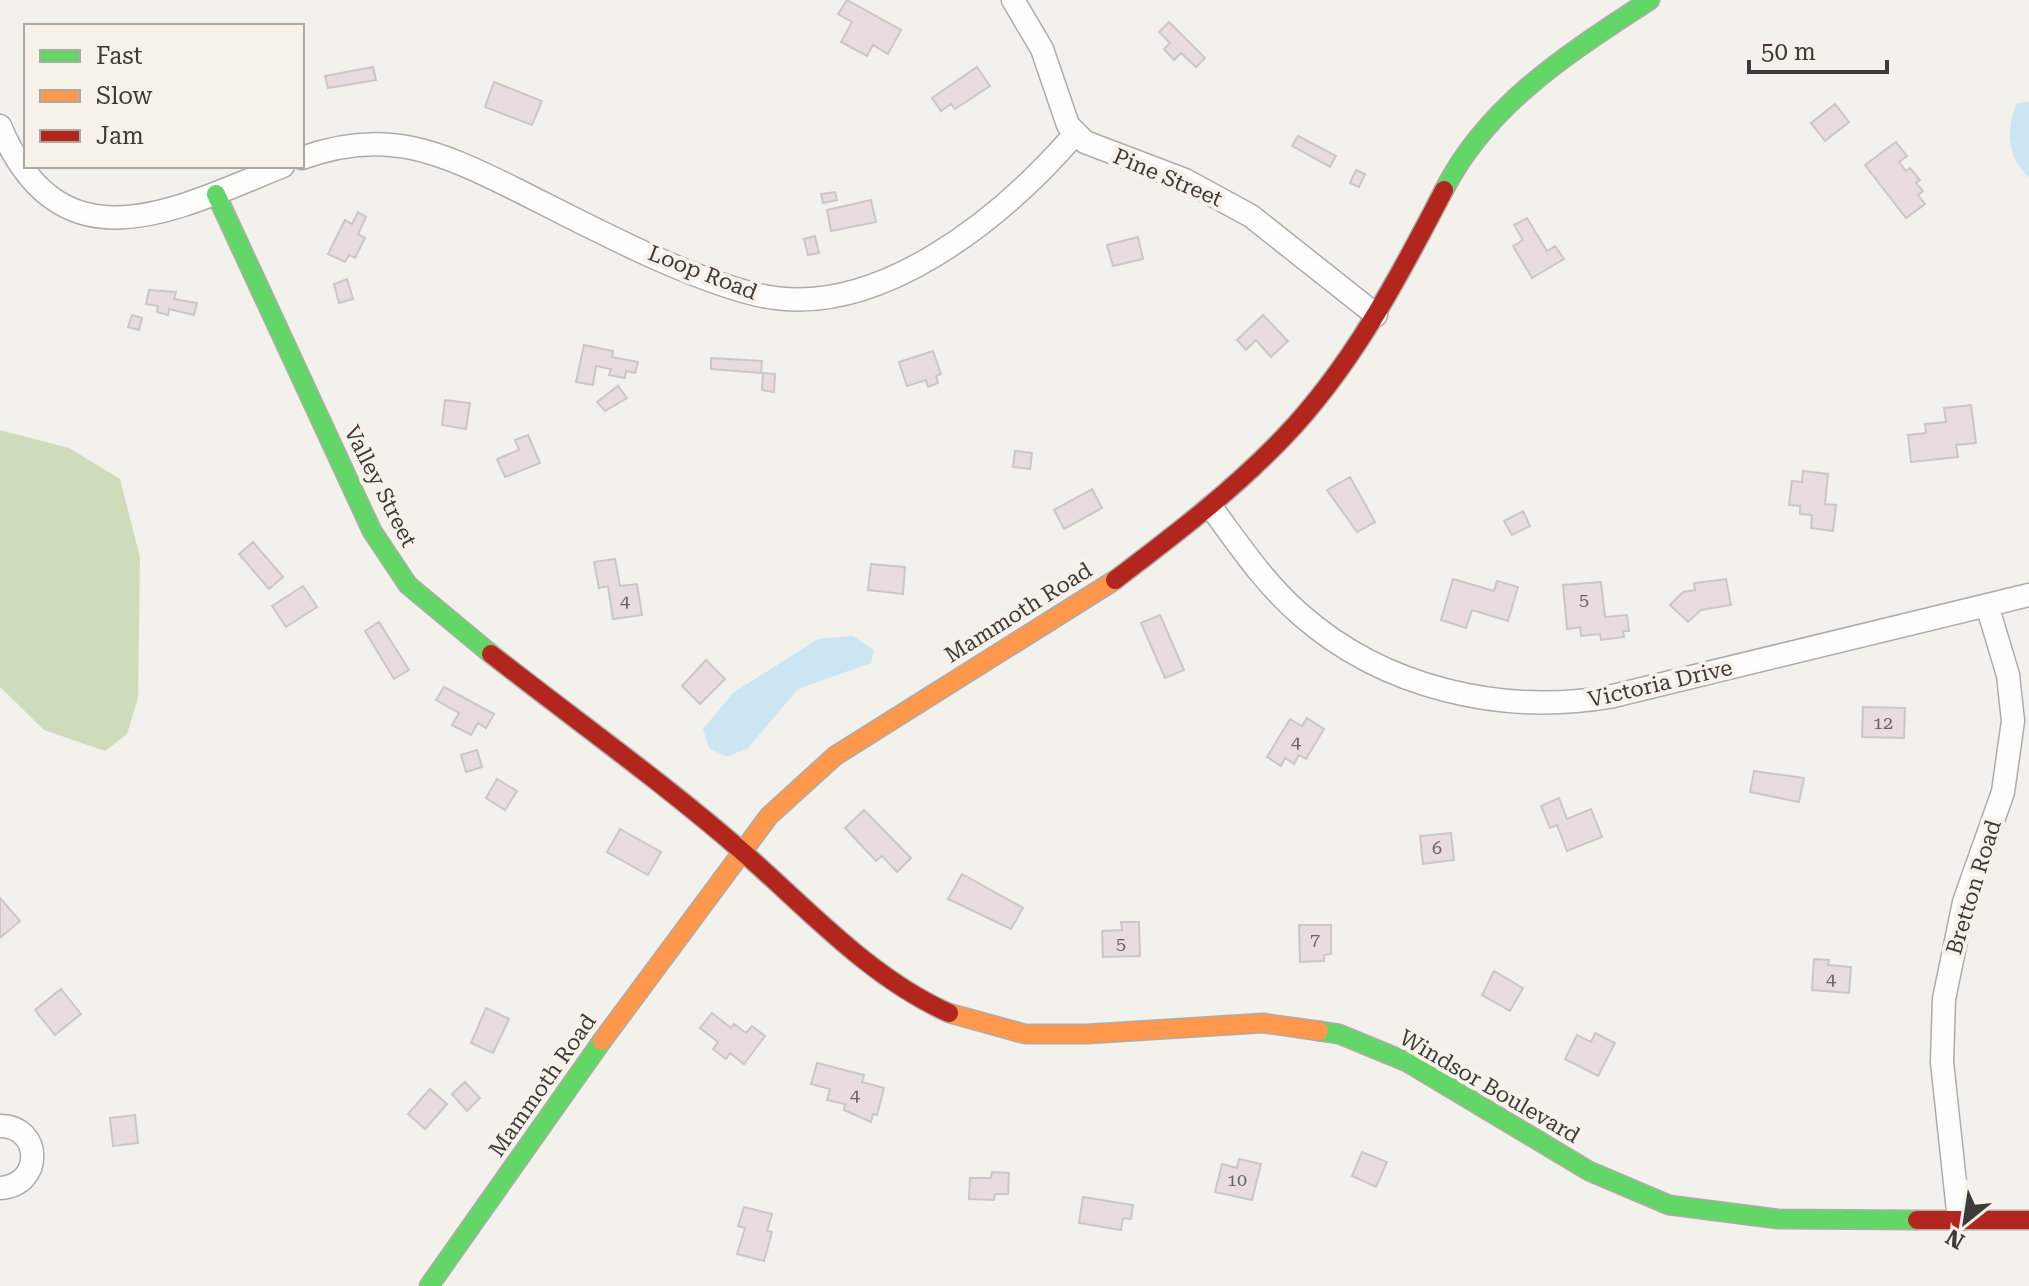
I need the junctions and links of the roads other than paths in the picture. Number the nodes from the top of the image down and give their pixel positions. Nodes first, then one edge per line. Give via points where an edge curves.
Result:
1 (1013, 0) edge
2 (1650, 0) edge
3 (0, 126) edge
4 (1075, 134) junction
5 (304, 157) edge
6 (278, 168) edge
7 (216, 194) junction
8 (1376, 315) junction
9 (1211, 507) junction
10 (2029, 595) edge
11 (1987, 605) junction
12 (742, 851) junction
13 (0, 1126) edge
14 (0, 1188) edge
15 (1959, 1220) junction
16 (2029, 1220) edge
17 (429, 1286) edge

1 - 4 street via 1034,31
2 - 8 street, Mammoth Road via 1553,64 1504,106 1451,176
3 - 7 street via 33,182 75,213 124,220 176,210
4 - 5 street, Loop Road via 1028,186 945,250 897,275 803,298 755,295 729,286 416,147 369,142
4 - 8 street, Pine Street via 1185,180 1251,216
6 - 7 street
7 - 12 street, Valley Street via 372,531 408,585
8 - 9 street, Mammoth Road via 1304,415
9 - 11 street, Victoria Drive via 1255,568 1301,616 1330,637 1421,683 1506,702 1576,703 1609,697
9 - 12 street, Mammoth Road via 1111,583 835,756 769,816
10 - 11 street, Victoria Drive
11 - 15 street, Bretton Road via 2008,675 2013,721 2003,792 1964,902 1944,999 1942,1062
12 - 15 street, Windsor Boulevard via 861,957 926,1003 959,1018 1025,1034 1263,1023 1339,1034 1407,1062 1589,1171 1669,1205 1778,1219
12 - 17 street, Mammoth Road
13 - 14 street via 24,1135 33,1154 28,1175
15 - 16 street, Windsor Boulevard

